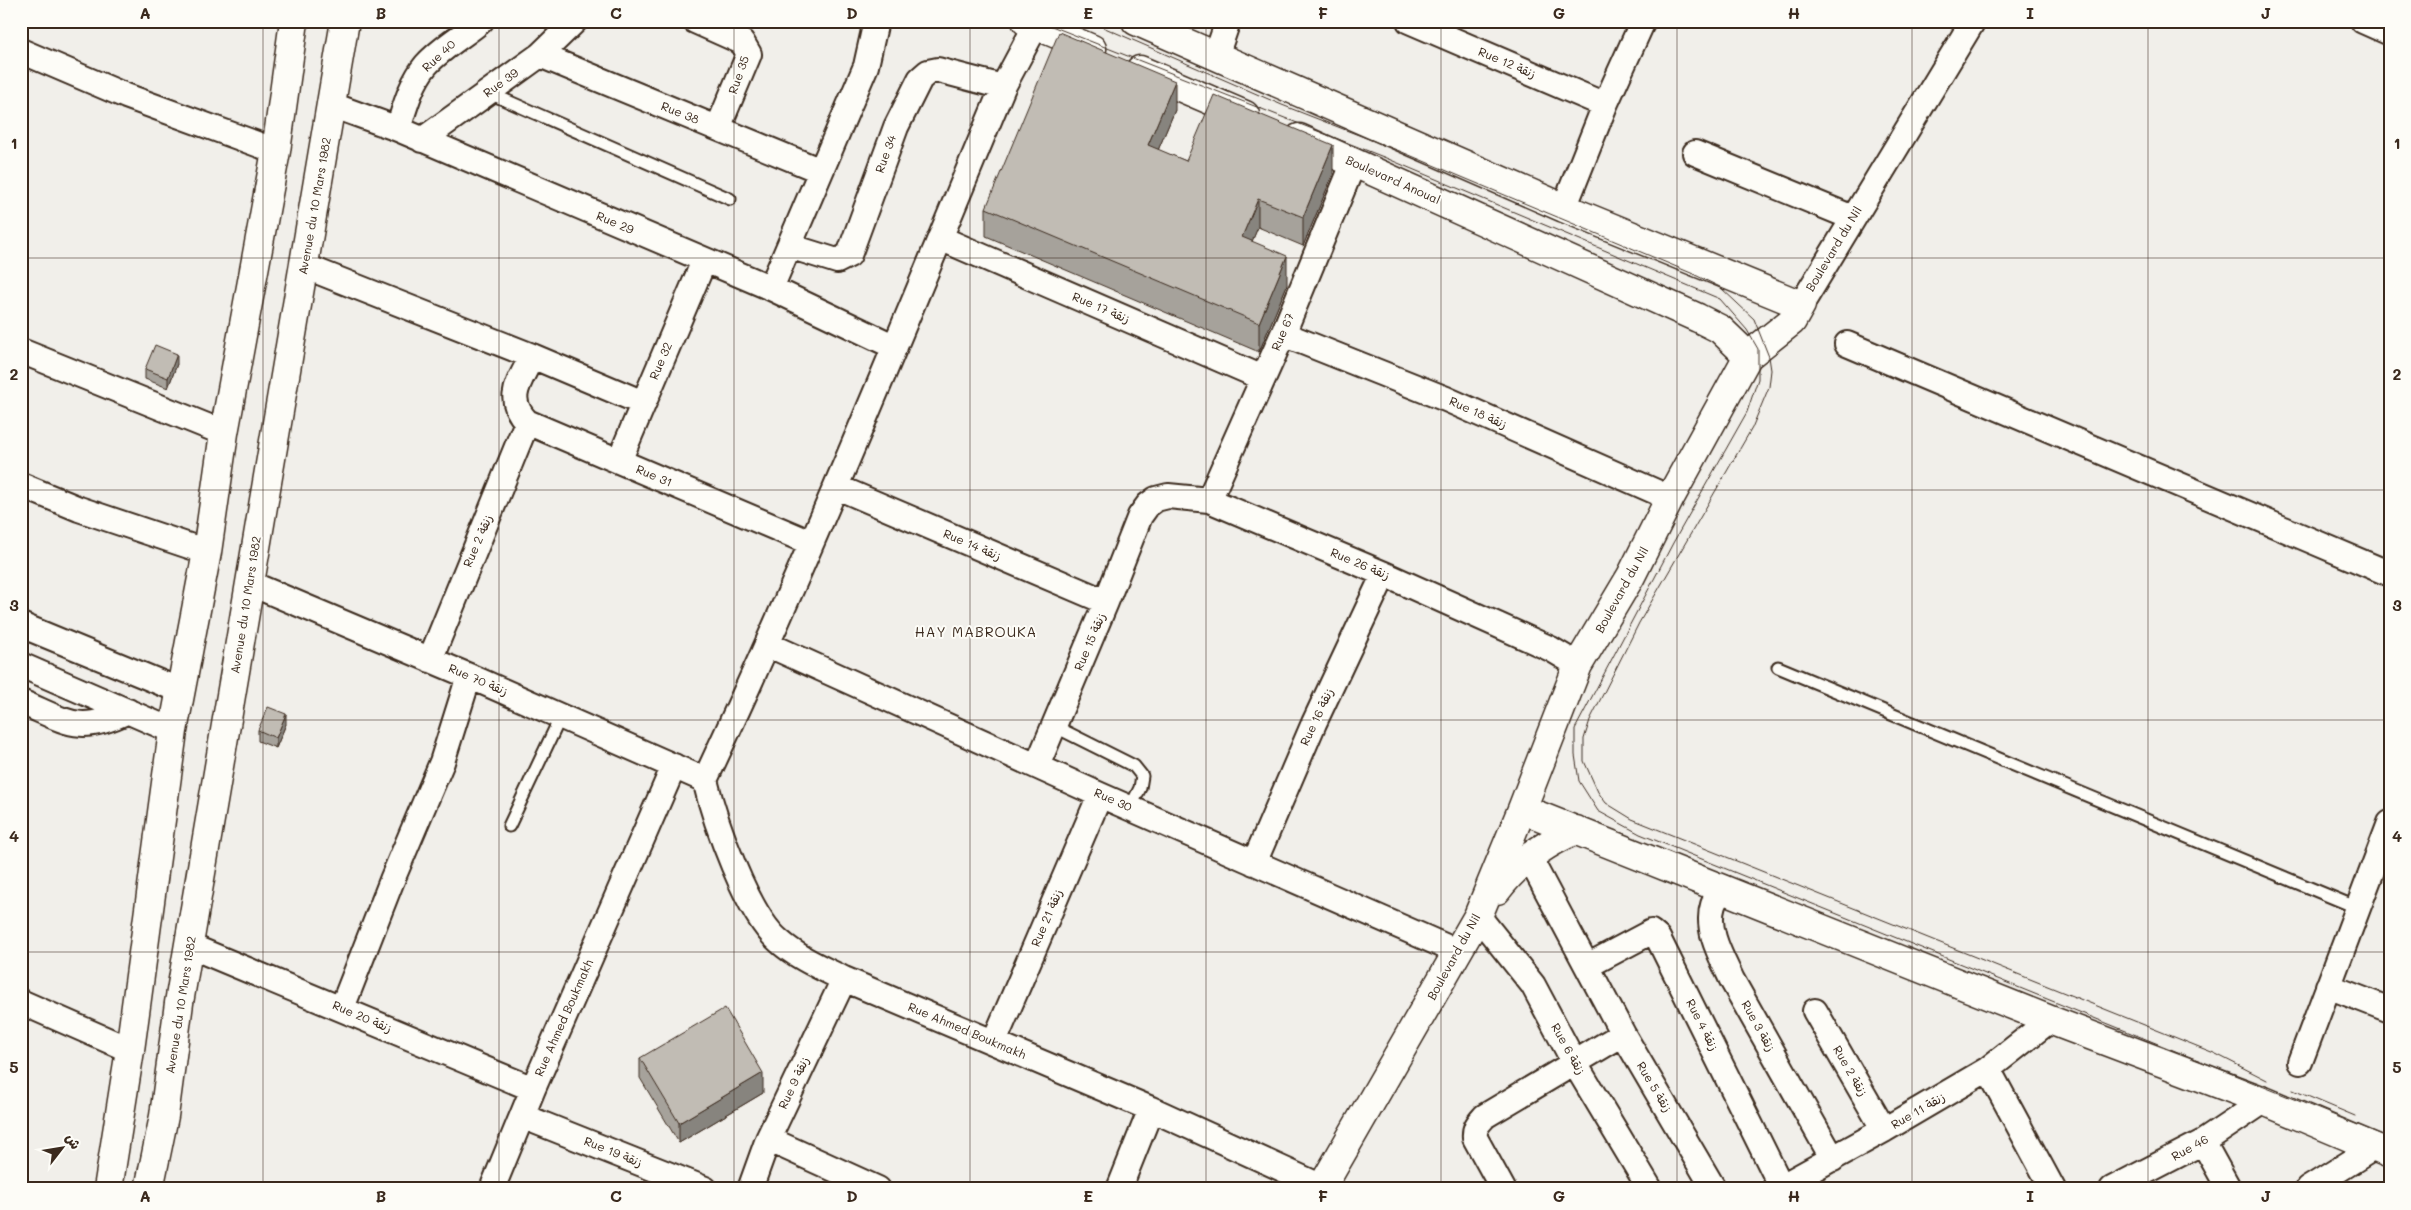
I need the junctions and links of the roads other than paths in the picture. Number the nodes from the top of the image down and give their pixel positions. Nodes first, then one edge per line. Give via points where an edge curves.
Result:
1 (294, 21) edge
2 (345, 21) edge
3 (481, 21) edge
4 (575, 21) edge
5 (695, 21) edge
6 (1136, 21) edge
7 (1228, 21) edge
8 (1409, 21) edge
9 (1644, 21) edge
10 (1973, 21) edge
11 (2362, 21) edge
12 (873, 22) edge
13 (1031, 23) edge
14 (2390, 33) edge
15 (21, 51) edge
16 (540, 55) junction
17 (1216, 56) junction
18 (1003, 87) junction
19 (487, 92) junction
20 (332, 105) junction
21 (1605, 105) junction
22 (718, 128) junction
23 (398, 129) junction
24 (422, 140) junction
25 (276, 152) junction
26 (1695, 153) dead end
27 (1354, 162) junction
28 (821, 171) junction
29 (730, 199) dead end
30 (1564, 208) junction
31 (1853, 218) junction
32 (940, 238) junction
33 (789, 246) junction
34 (704, 261) junction
35 (304, 266) junction
36 (771, 288) junction
37 (1801, 305) junction
38 (1282, 334) junction
39 (1847, 344) dead end
40 (896, 347) junction
41 (21, 351) edge
42 (532, 356) junction
43 (1748, 356) junction
44 (1262, 378) junction
45 (643, 403) junction
46 (527, 422) junction
47 (224, 434) junction
48 (619, 461) junction
49 (21, 485) edge
50 (837, 487) junction
51 (1670, 498) junction
52 (1209, 500) junction
53 (1140, 516) joint
54 (811, 543) junction
55 (207, 552) junction
56 (1384, 574) junction
57 (2390, 574) edge
58 (249, 583) junction
59 (1106, 602) junction
60 (21, 625) edge
61 (769, 645) junction
62 (430, 660) junction
63 (21, 665) edge
64 (1578, 665) junction
65 (1778, 667) dead end
66 (469, 676) junction
67 (182, 691) junction
68 (21, 702) edge
69 (128, 711) junction
70 (561, 716) junction
71 (1054, 726) junction
72 (173, 731) junction
73 (674, 766) junction
74 (1037, 766) junction
75 (705, 780) junction
76 (1100, 795) junction
77 (1130, 808) junction
78 (1522, 810) junction
79 (2390, 823) edge
80 (509, 826) dead end
81 (1576, 830) junction
82 (1528, 857) junction
83 (1254, 863) junction
84 (1723, 888) junction
85 (2358, 908) junction
86 (1478, 916) junction
87 (190, 946) junction
88 (1458, 952) junction
89 (1587, 966) junction
90 (844, 979) junction
91 (2328, 986) junction
92 (21, 1002) edge
93 (342, 1008) junction
94 (2390, 1010) edge
95 (1816, 1011) dead end
96 (2050, 1020) junction
97 (1623, 1034) junction
98 (994, 1042) junction
99 (130, 1050) junction
100 (1574, 1062) junction
101 (2300, 1062) dead end
102 (1988, 1069) junction
103 (533, 1088) junction
104 (2264, 1100) junction
105 (1151, 1109) junction
106 (522, 1116) junction
107 (1884, 1130) junction
108 (768, 1139) junction
109 (2203, 1142) junction
110 (2382, 1150) edge
111 (1833, 1159) junction
112 (1779, 1187) edge
113 (2224, 1187) edge
114 (150, 1188) edge
115 (1322, 1188) edge
116 (108, 1189) edge
117 (492, 1189) edge
118 (705, 1189) edge
119 (750, 1189) edge
120 (878, 1189) edge
121 (1119, 1189) edge
122 (1503, 1189) edge
123 (1650, 1189) edge
124 (1714, 1189) edge
125 (2053, 1189) edge
126 (2112, 1189) edge
127 (2308, 1189) edge

1 - 25 street
2 - 20 street, Avenue du 10 Mars 1982
3 - 23 street, Rue 40 via 425,66 411,90
4 - 16 street, Rue 39
5 - 22 street, Rue 35 via 742,42 749,54
6 - 17 street
7 - 17 street
8 - 21 street, Rue 12 زنقة
9 - 21 street
10 - 31 street, Boulevard du Nil
11 - 14 street
12 - 28 street via 866,66
13 - 18 street
13 - 27 street, Boulevard Anoual
15 - 25 street via 126,96
16 - 19 street, Rue 39
16 - 22 street, Rue 38
17 - 30 street
18 - 32 street
18 - 33 street, Rue 34 via 938,70 928,72 920,79 896,127 849,255 837,261
19 - 24 street, Rue 39
19 - 29 lane
20 - 23 street, Rue 29
20 - 35 street, Avenue du 10 Mars 1982
21 - 30 street
22 - 28 street, Rue 38
23 - 24 street, Rue 29
24 - 34 street, Rue 29
25 - 47 street
26 - 31 street
27 - 38 street, Rue 67
27 - 43 street, Boulevard Anoual via 1698,318 1720,329
28 - 33 street
30 - 37 street
31 - 37 street, Boulevard du Nil
32 - 40 street
32 - 44 street, Rue 17 زنقة
33 - 36 street
34 - 36 street, Rue 29
34 - 45 street, Rue 32
35 - 42 street
35 - 58 street, Avenue du 10 Mars 1982
36 - 40 street, Rue 29
37 - 43 street, Boulevard du Nil via 1792,321
38 - 44 street, Rue 67
38 - 51 street, Rue 18 زنقة via 1446,399
39 - 57 street
40 - 50 street
41 - 47 street
42 - 45 street
42 - 46 street via 514,394 514,403
43 - 51 street, Boulevard du Nil
44 - 52 street, Rue 67
45 - 48 street, Rue 32
46 - 48 street, Rue 31
46 - 62 street, Rue 2 زنقة
47 - 55 street
48 - 54 street, Rue 31
49 - 55 street
50 - 54 street
50 - 59 street, Rue 14 زنقة
51 - 64 street, Boulevard du Nil via 1631,576
52 - 53 street, Rue 26 زنقة via 1156,498
52 - 56 street, Rue 26 زنقة
53 - 59 street, Rue 15 زنقة
54 - 61 street
55 - 67 street
56 - 64 street, Rue 26 زنقة via 1551,649
56 - 83 street, Rue 16 زنقة via 1314,723
58 - 62 street, Rue 70 زنقة
58 - 87 street, Avenue du 10 Mars 1982
59 - 71 street, Rue 15 زنقة
60 - 67 street
61 - 74 street, Rue 30
61 - 75 street
62 - 66 street, Rue 70 زنقة
63 - 69 street
64 - 78 street, Boulevard du Nil
65 - 85 lane
66 - 70 street, Rue 70 زنقة
66 - 93 street via 442,762
67 - 72 street
68 - 69 street via 77,725 107,721
69 - 72 street
70 - 73 street, Rue 70 زنقة
70 - 80 lane
71 - 74 street, Rue 15 زنقة
71 - 77 lane via 1134,766 1142,776
72 - 99 street
73 - 75 street, Rue 70 زنقة
73 - 103 street, Rue Ahmed Boukmakh
74 - 76 street, Rue 30
75 - 90 street, Rue Ahmed Boukmakh via 720,832 765,927 797,955
76 - 77 street, Rue 30
76 - 98 street, Rue 21 زنقة
77 - 83 street, Rue 30
78 - 81 street
78 - 86 street, Boulevard du Nil
79 - 85 street
81 - 82 street via 1556,838
81 - 84 street
82 - 86 street via 1506,879
82 - 89 street, Rue 5 زنقة
83 - 88 street, Rue 30
84 - 96 street
84 - 111 street, Rue 3 زنقة via 1713,905 1712,934 1732,980
85 - 91 street
86 - 88 street, Boulevard du Nil
86 - 100 street, Rue 6 زنقة via 1533,985
87 - 93 street, Rue 20 زنقة
87 - 114 street, Avenue du 10 Mars 1982
88 - 115 street, Boulevard du Nil
89 - 97 street, Rue 5 زنقة
89 - 112 street, Rue 4 زنقة via 1652,932 1658,938
90 - 98 street, Rue Ahmed Boukmakh
90 - 108 street, Rue 9 زنقة
91 - 94 street
91 - 101 street
92 - 99 street
93 - 103 street, Rue 20 زنقة
95 - 107 street, Rue 2 زنقة
96 - 102 street, Rue 11 زنقة
96 - 104 street
97 - 100 street
97 - 124 street, Rue 5 زنقة
98 - 105 street, Rue Ahmed Boukmakh
99 - 116 street
100 - 122 street via 1485,1116 1474,1130 1475,1138
100 - 123 street, Rue 6 زنقة
102 - 107 street, Rue 11 زنقة
102 - 125 street
103 - 106 street, Rue Ahmed Boukmakh
104 - 109 street, Rue 46
104 - 110 street
105 - 115 street, Rue Ahmed Boukmakh
105 - 121 street
106 - 117 street, Rue Ahmed Boukmakh
106 - 118 street, Rue 19 زنقة
107 - 111 street, Rue 11 زنقة
108 - 119 street, Rue 9 زنقة
108 - 120 street
109 - 113 street
109 - 126 street, Rue 46
110 - 127 street
111 - 112 street, Rue 11 زنقة

